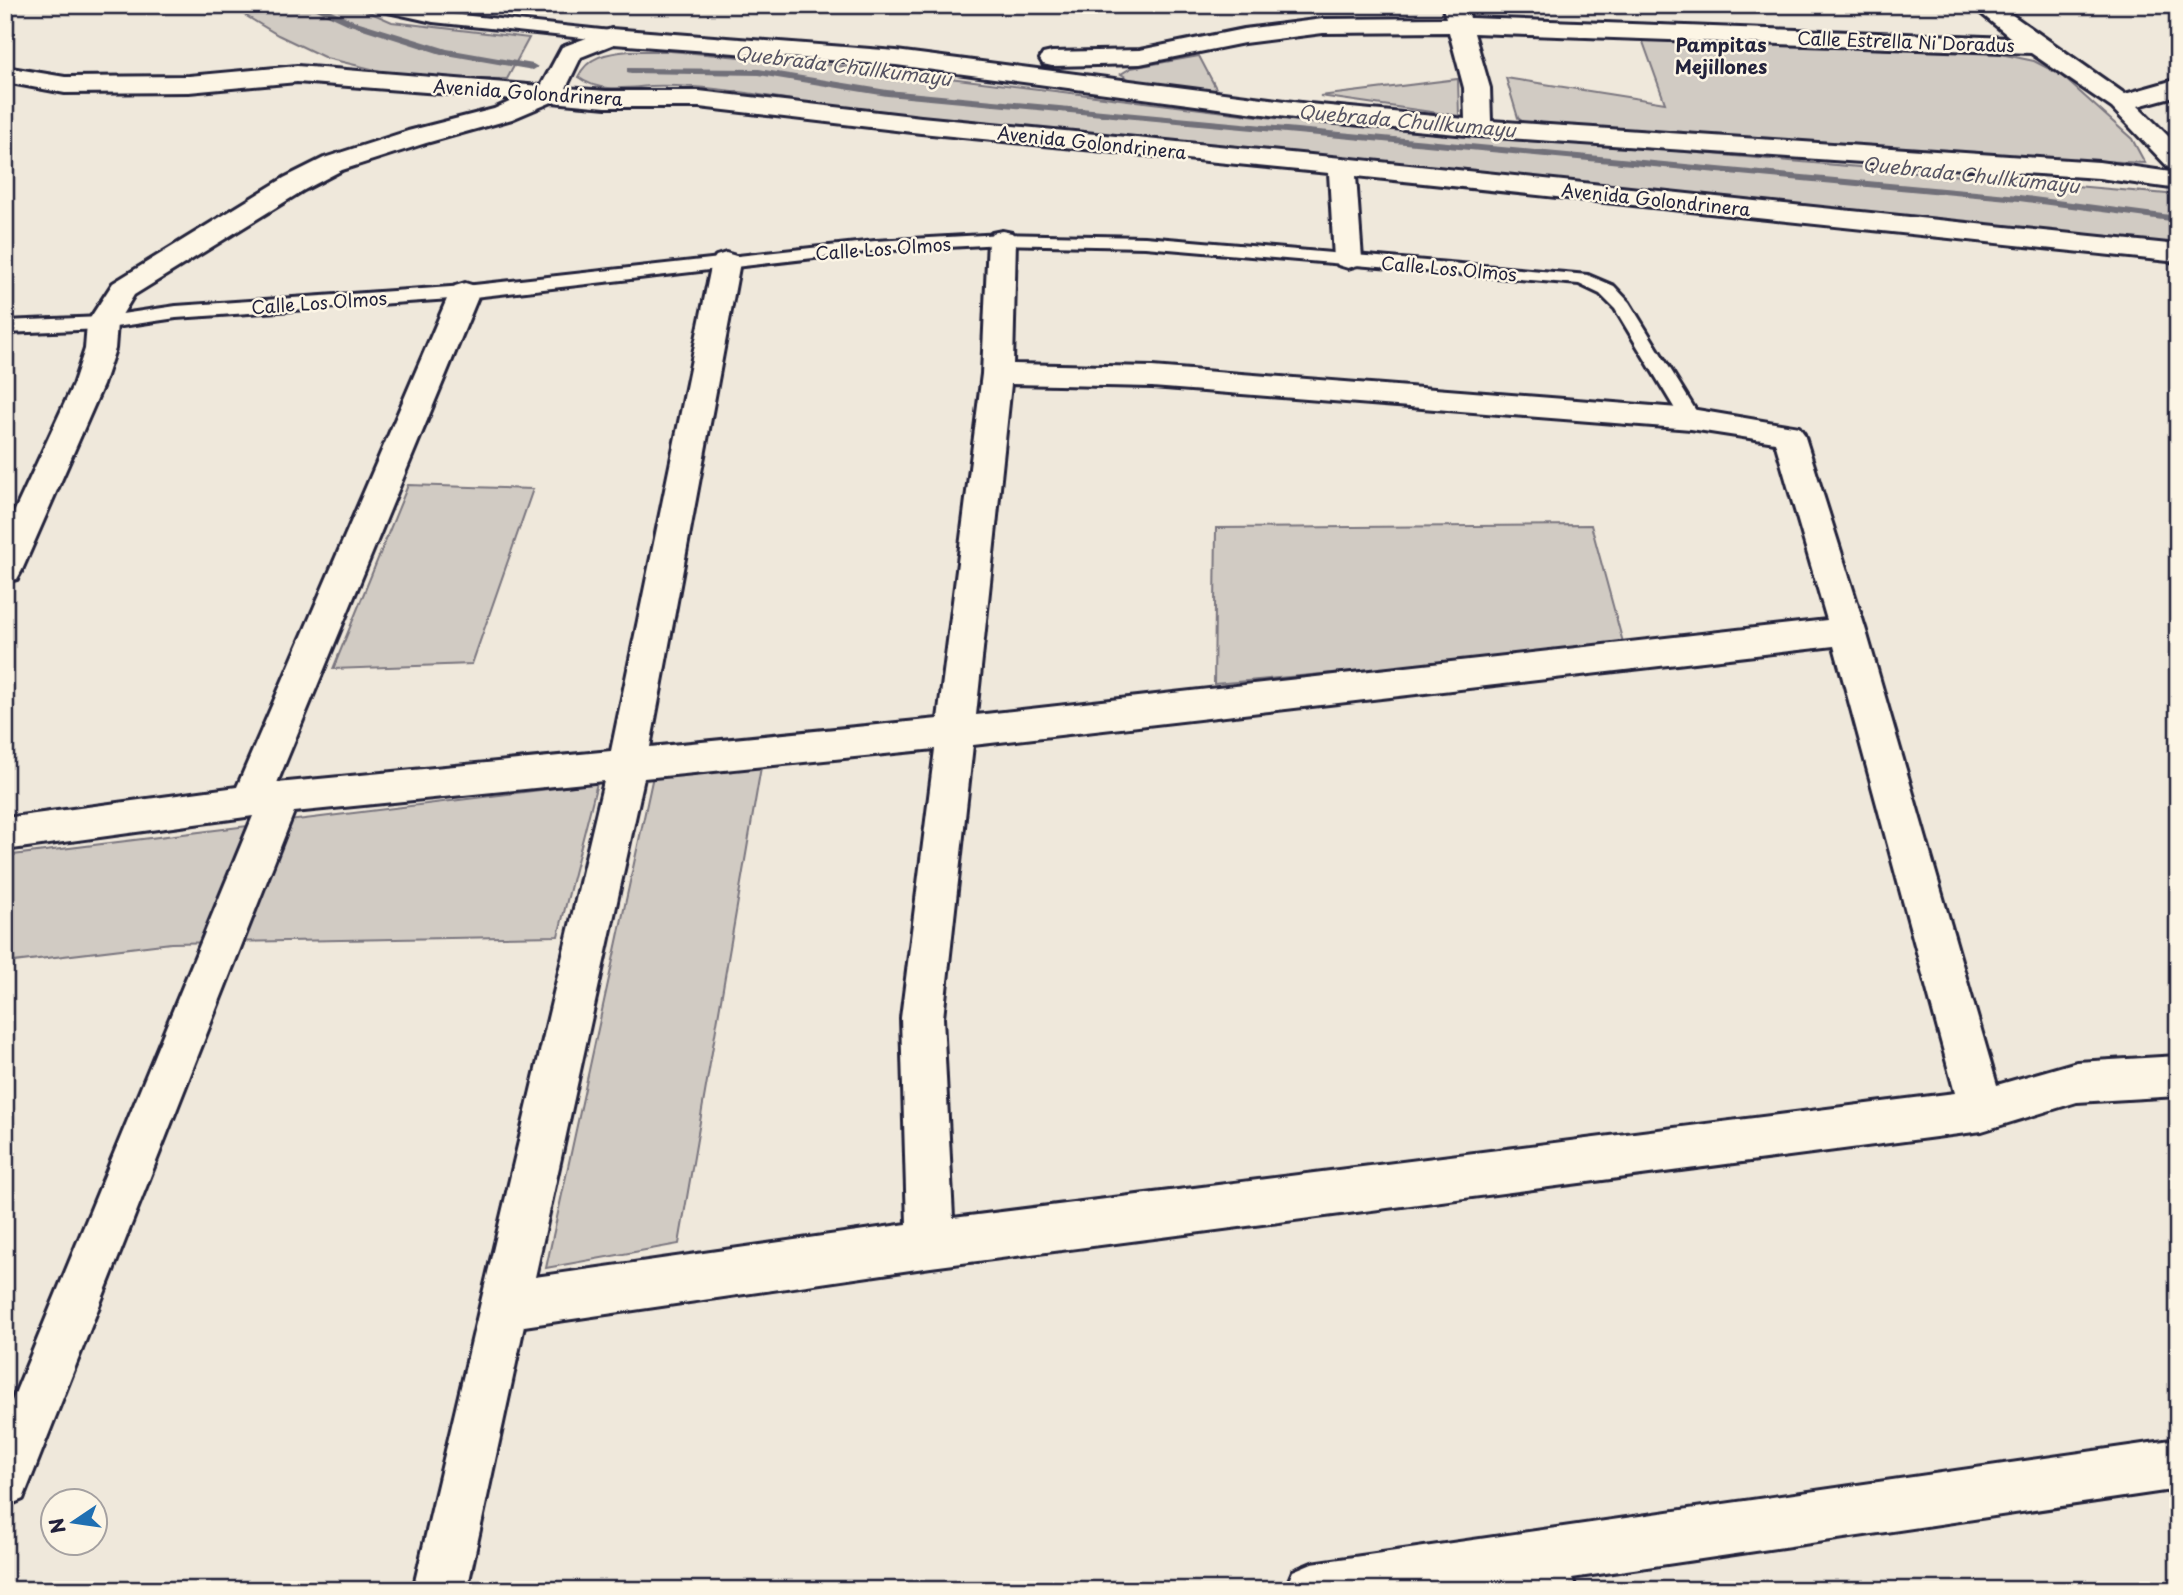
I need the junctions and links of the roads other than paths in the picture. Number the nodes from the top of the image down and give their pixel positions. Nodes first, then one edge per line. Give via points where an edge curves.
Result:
1 (375, 5) edge
2 (1983, 5) edge
3 (1457, 15) edge
4 (612, 26) junction
5 (2036, 46) junction
6 (896, 58) junction
7 (5, 75) edge
8 (2178, 87) edge
9 (550, 94) junction
10 (2120, 103) junction
11 (2178, 110) edge
12 (1478, 128) junction
13 (2178, 162) edge
14 (1342, 166) junction
15 (2178, 181) edge
16 (1002, 239) junction
17 (2178, 254) edge
18 (1348, 259) junction
19 (726, 262) junction
20 (465, 292) junction
21 (102, 323) junction
22 (5, 327) edge
23 (996, 374) junction
24 (1690, 419) junction
25 (5, 570) edge
26 (1848, 631) junction
27 (956, 732) junction
28 (628, 762) junction
29 (265, 799) junction
30 (5, 834) edge
31 (2178, 1076) edge
32 (1982, 1110) junction
33 (931, 1244) junction
34 (504, 1305) junction
35 (2178, 1464) edge
36 (5, 1481) edge
37 (1544, 1573) edge
38 (440, 1590) edge
39 (1312, 1590) edge

1 - 4 lane via 432,17
2 - 5 street
3 - 5 street, Calle Estrella Ni Doradus
3 - 6 street, Calle Estrella Ni Doradus via 1323,26 1140,57
3 - 12 street via 1477,88
4 - 6 street
4 - 9 street via 572,52
5 - 10 street
6 - 12 street via 1296,111
7 - 9 street, Avenida Golondrinera via 79,85 188,84 297,74
8 - 10 street
9 - 14 street, Avenida Golondrinera via 699,99
9 - 21 street via 503,114 333,164 123,289
10 - 11 street
10 - 13 street
12 - 15 street via 2099,170
14 - 17 street, Avenida Golondrinera
14 - 18 street
16 - 18 lane, Calle Los Olmos via 1145,242
16 - 19 lane, Calle Los Olmos via 875,246
16 - 23 street
18 - 24 lane, Calle Los Olmos via 1582,279 1607,290 1622,306
19 - 20 lane, Calle Los Olmos
19 - 28 street
20 - 21 lane, Calle Los Olmos via 176,312
20 - 29 street
21 - 22 lane, Calle Los Olmos
21 - 25 street via 100,349 88,385
23 - 24 street via 1152,377
23 - 27 street
24 - 26 street via 1788,434
26 - 27 street
26 - 32 street
27 - 28 street
27 - 33 street via 922,1018
28 - 29 street
28 - 34 street
29 - 30 street
29 - 36 street
31 - 32 street via 2077,1082
32 - 33 street
33 - 34 street
34 - 38 street
35 - 37 street
37 - 39 street

